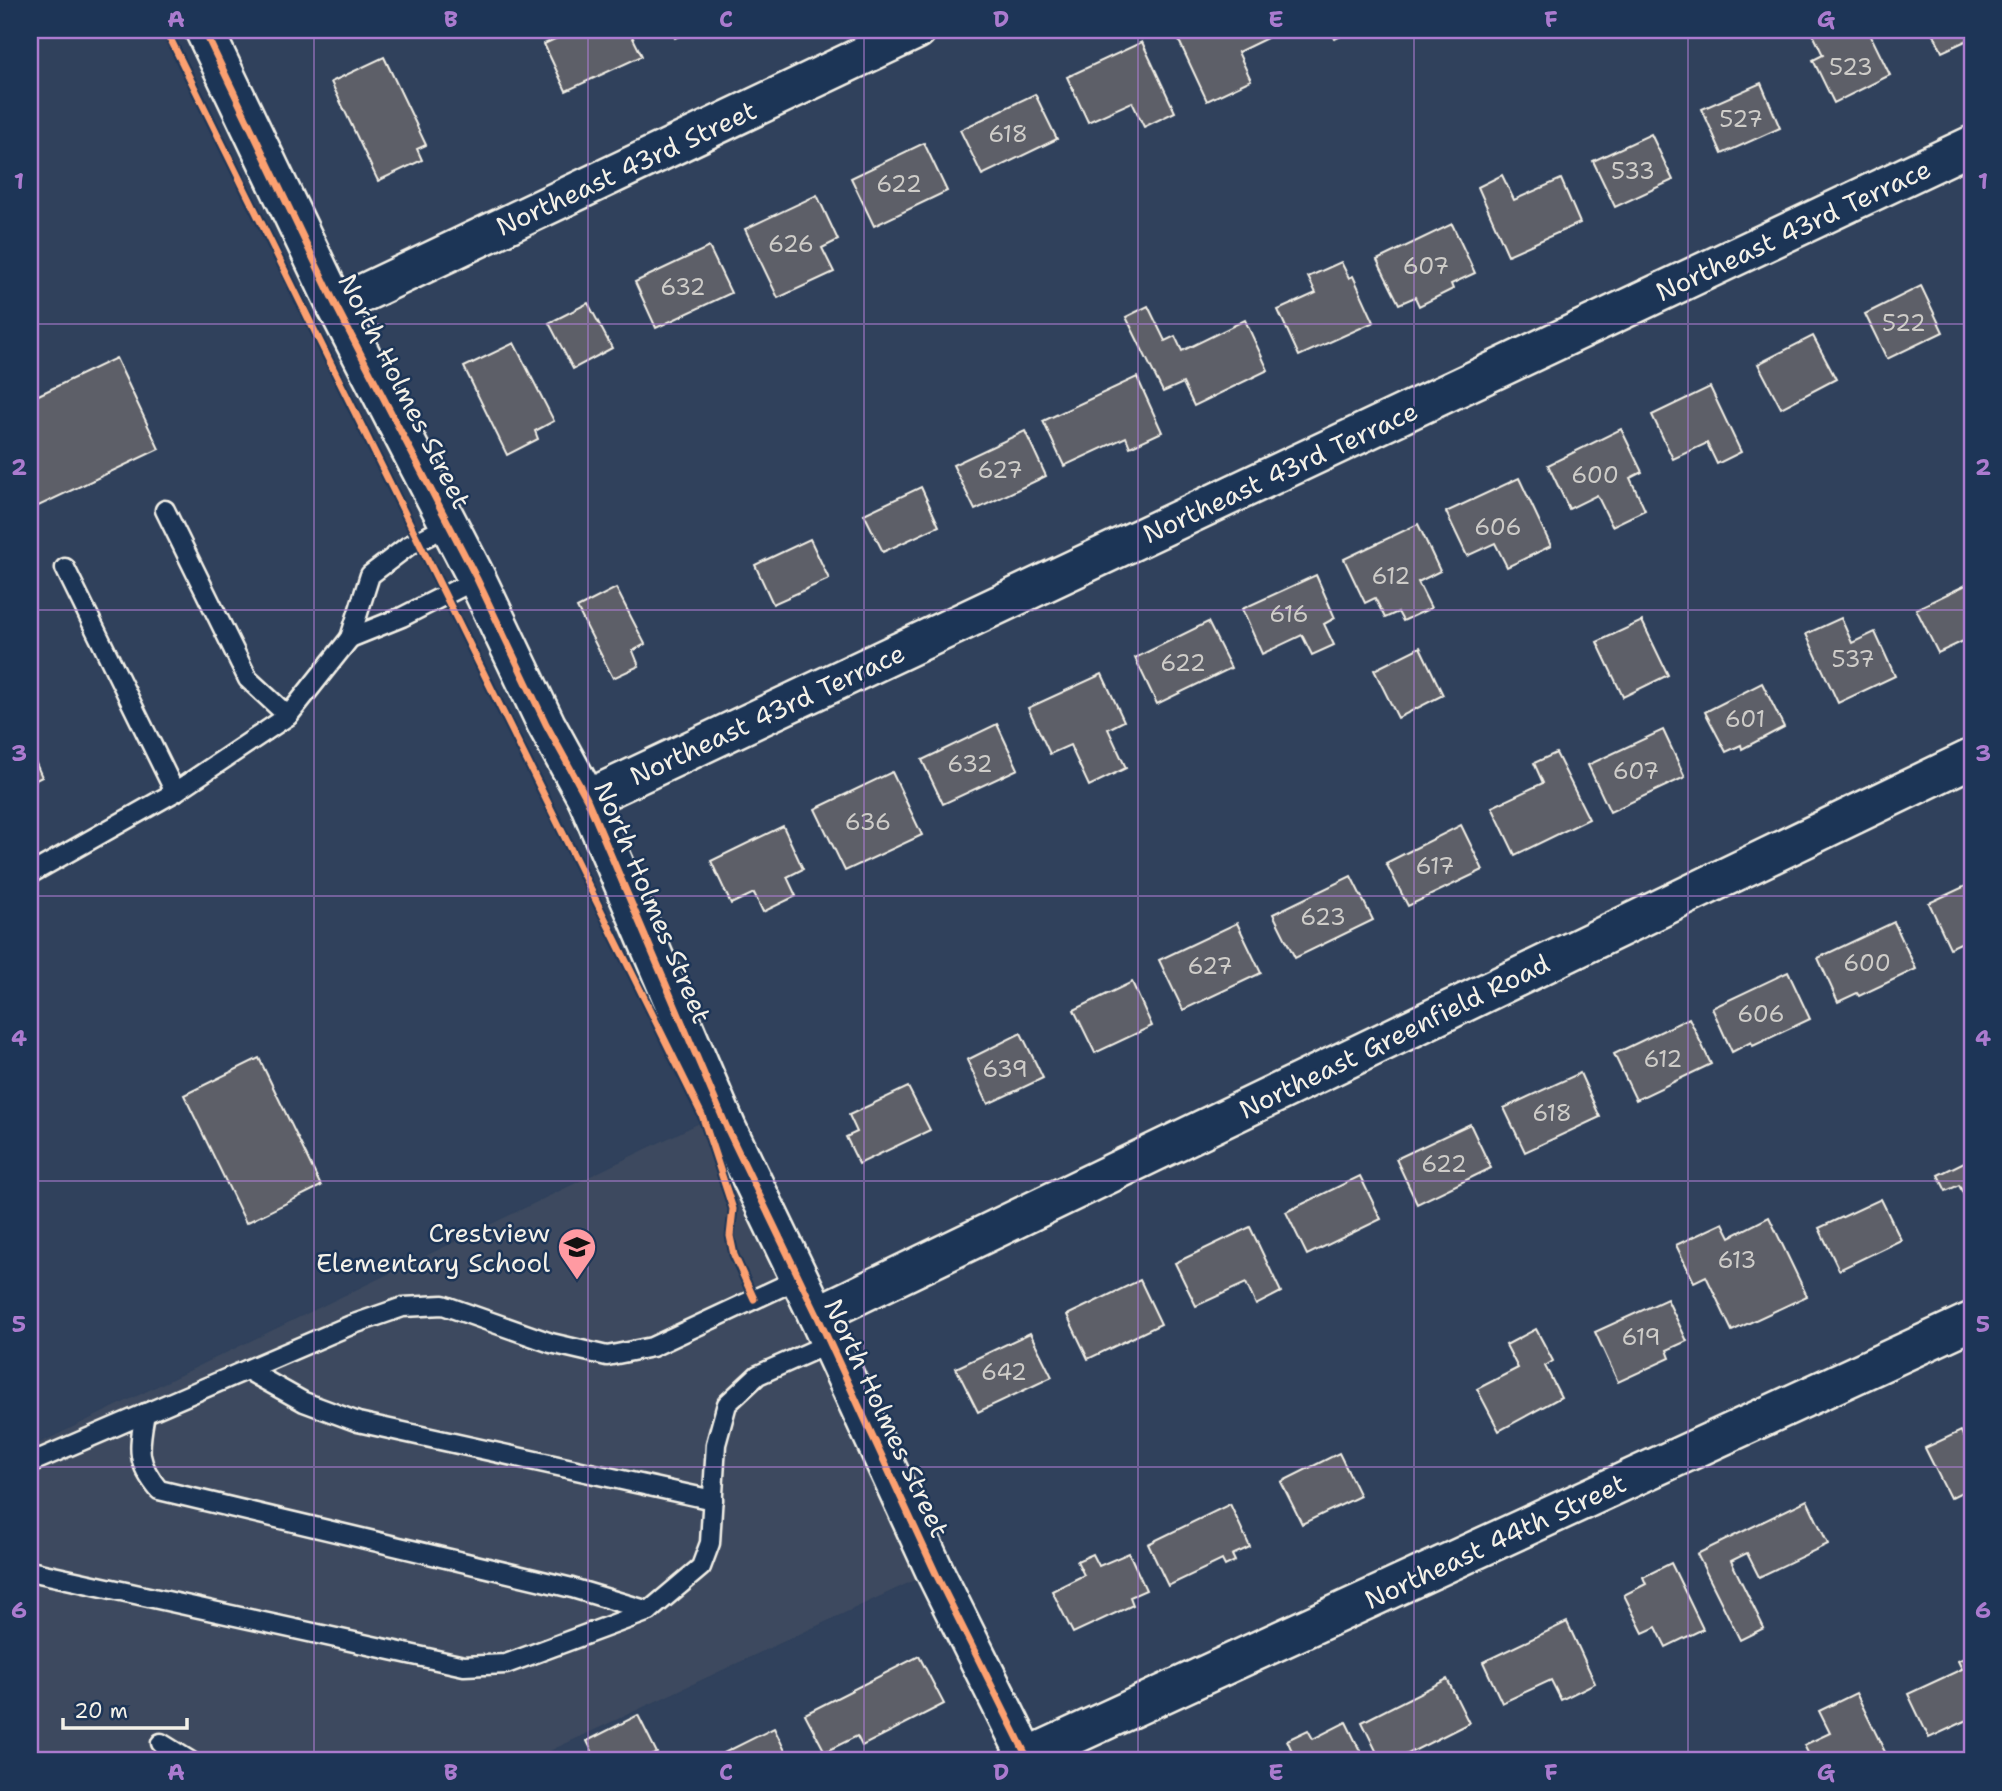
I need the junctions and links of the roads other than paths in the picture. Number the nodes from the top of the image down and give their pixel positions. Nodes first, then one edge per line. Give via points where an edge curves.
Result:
1 (204, 30) edge
2 (917, 30) edge
3 (1972, 145) edge
4 (336, 306) junction
5 (165, 510) dead end
6 (450, 525) junction
7 (65, 568) dead end
8 (477, 579) junction
9 (350, 638) junction
10 (288, 716) junction
11 (1972, 758) edge
12 (175, 792) junction
13 (587, 799) junction
14 (30, 874) edge
15 (800, 1278) junction
16 (1972, 1321) edge
17 (823, 1329) junction
18 (247, 1370) junction
19 (145, 1413) junction
20 (30, 1463) edge
21 (713, 1500) junction
22 (30, 1571) edge
23 (649, 1611) junction
24 (161, 1743) dead end
25 (1024, 1760) edge
26 (190, 1761) edge

1 - 4 street, North Holmes Street
2 - 4 street, Northeast 43rd Street
3 - 13 street, Northeast 43rd Terrace
4 - 6 street, North Holmes Street
5 - 10 lane via 248,679
6 - 8 street, North Holmes Street
6 - 9 lane via 408,546 370,575
7 - 12 lane
8 - 9 lane
8 - 13 street, North Holmes Street
9 - 10 lane
10 - 12 lane
11 - 17 street, Northeast Greenfield Road
12 - 14 lane
13 - 15 street, North Holmes Street via 727,1129
15 - 17 street, North Holmes Street
15 - 18 lane via 652,1347 607,1356 551,1343 443,1305 403,1307
16 - 25 street, Northeast 44th Street
17 - 21 lane via 758,1375 727,1404 716,1444
17 - 25 street, North Holmes Street
18 - 19 lane
18 - 21 lane via 304,1402 358,1422
19 - 20 lane
19 - 23 lane via 139,1448 145,1473 159,1490 572,1588
21 - 23 lane via 710,1543 701,1567
22 - 23 lane via 464,1665 506,1664
24 - 26 lane

